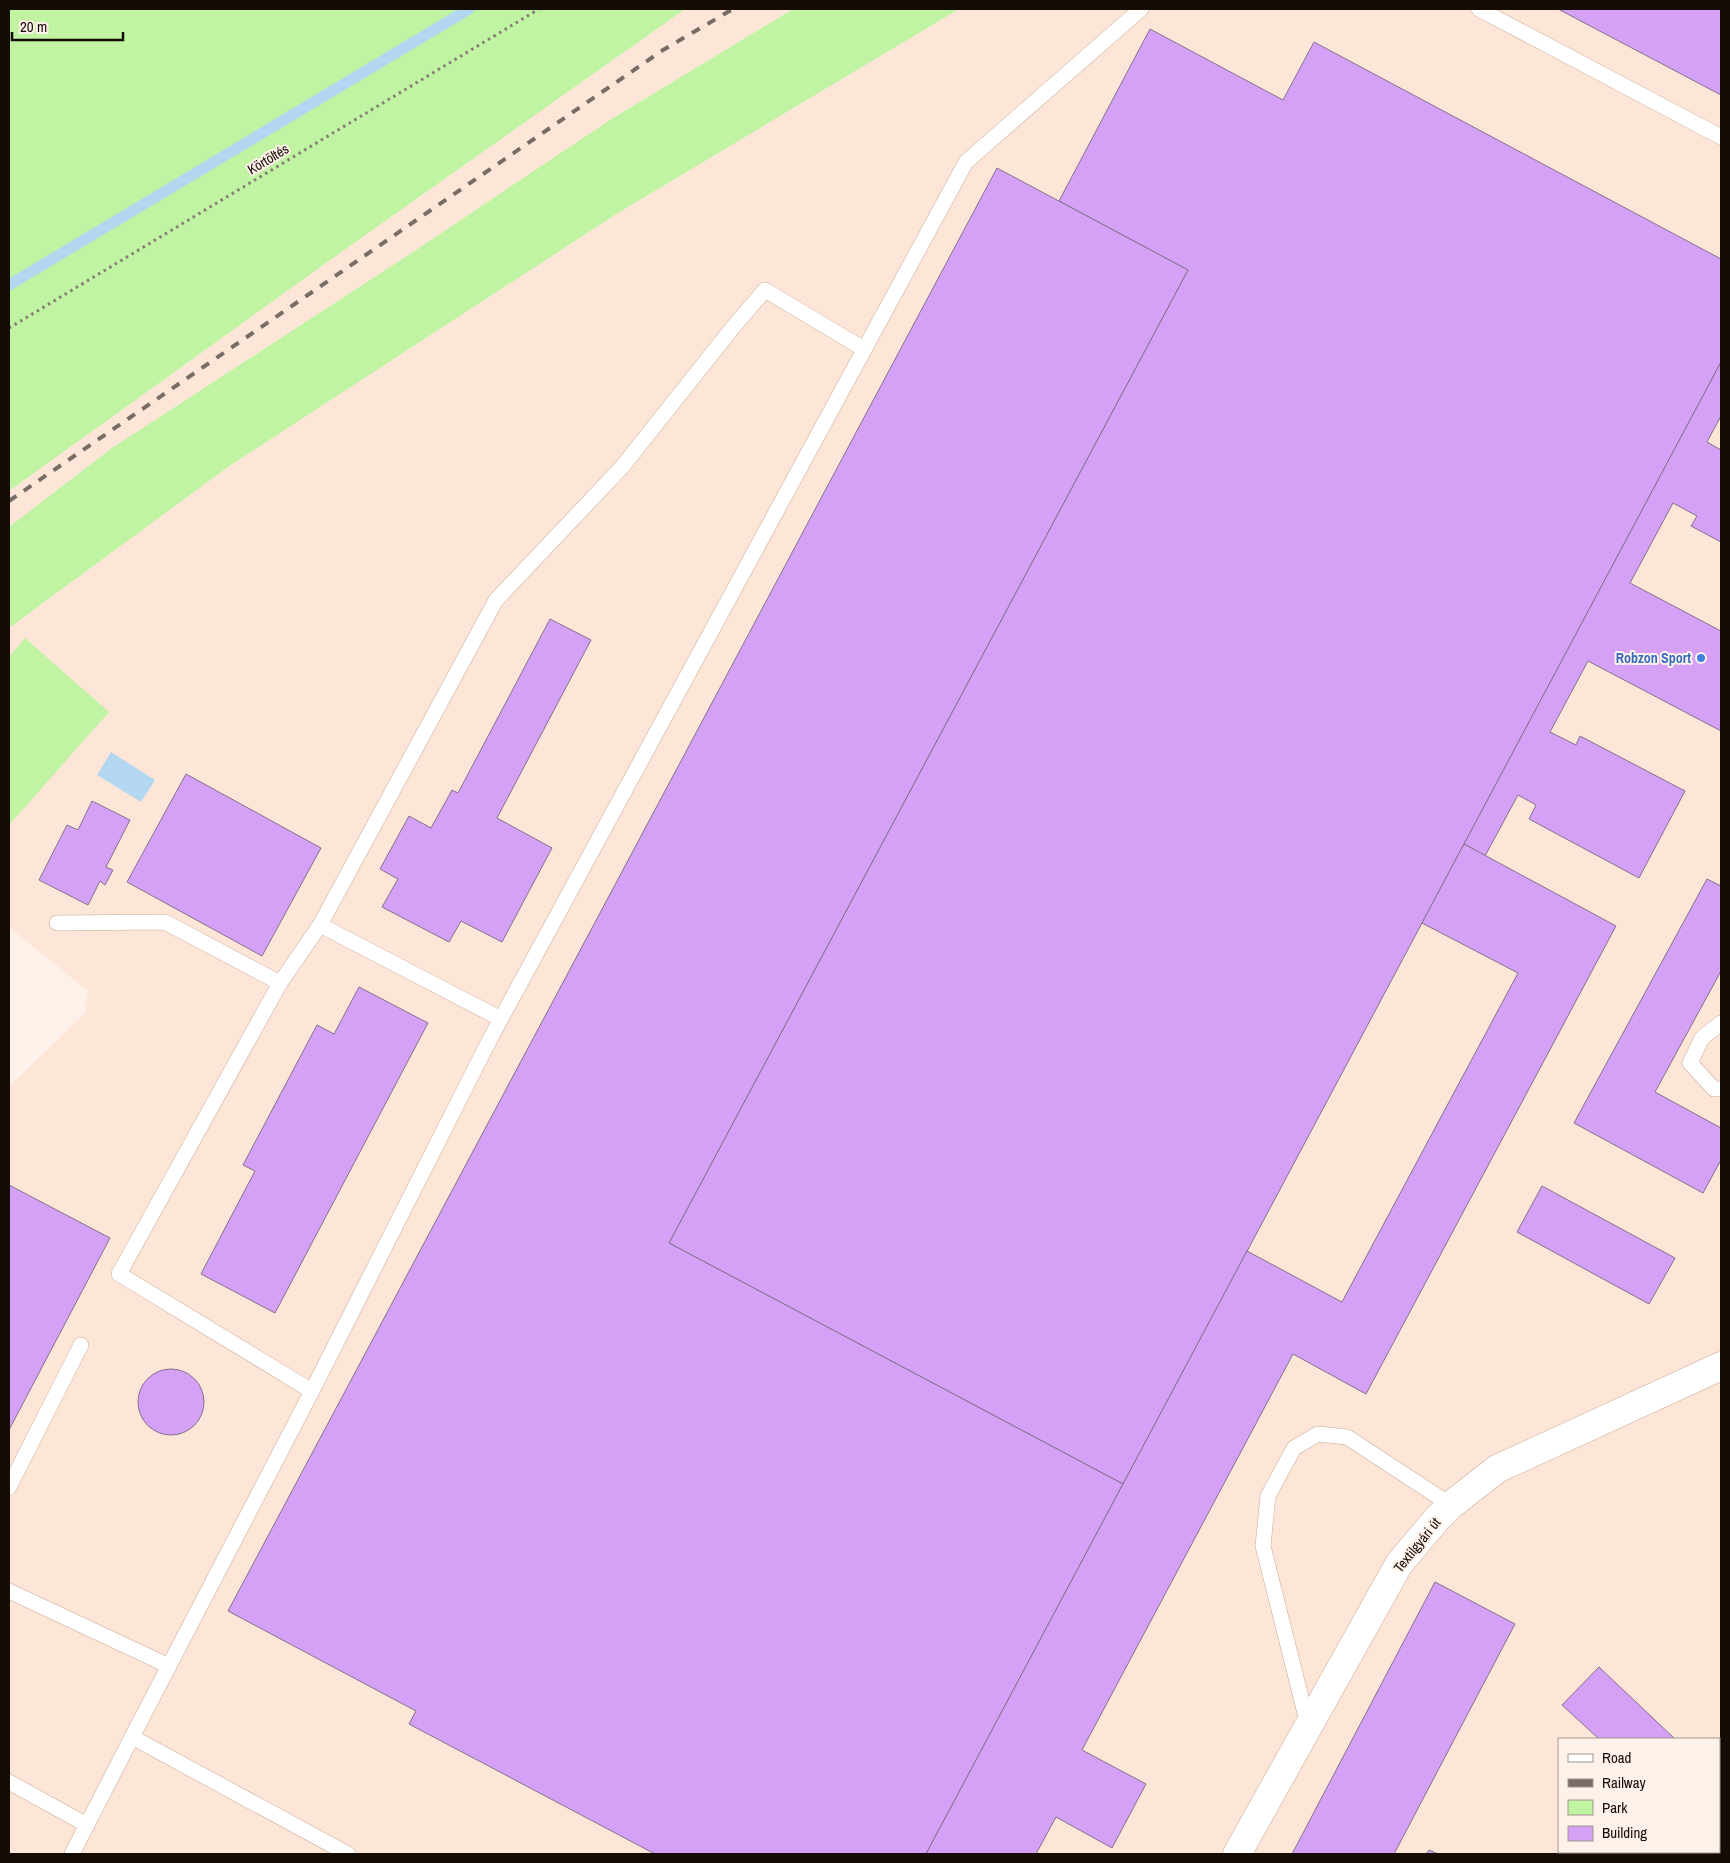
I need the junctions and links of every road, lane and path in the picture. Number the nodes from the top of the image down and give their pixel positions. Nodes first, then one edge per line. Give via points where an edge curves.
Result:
1 (539, 9) edge
2 (1141, 9) edge
3 (1479, 9) edge
4 (1721, 137) edge
5 (9, 328) edge
6 (864, 349) junction
7 (57, 923) dead end
8 (320, 925) junction
9 (280, 983) junction
10 (501, 1019) junction
11 (1721, 1023) edge
12 (1721, 1089) edge
13 (81, 1345) dead end
14 (1721, 1366) edge
15 (312, 1391) junction
16 (9, 1487) edge
17 (1451, 1505) junction
18 (9, 1591) edge
19 (169, 1666) junction
20 (1308, 1725) junction
21 (132, 1737) junction
22 (9, 1782) edge
23 (87, 1825) junction
24 (72, 1854) edge
25 (348, 1854) edge
26 (1237, 1854) edge

1 - 5 path, Körtöltés
2 - 6 lane via 966,162
3 - 4 lane
6 - 8 lane via 765,290 622,467 496,600
6 - 10 lane
7 - 9 lane via 165,922
8 - 9 lane
8 - 10 lane
9 - 15 lane via 118,1274
10 - 15 lane
11 - 12 lane via 1702,1038 1690,1064 1714,1089
13 - 16 lane
14 - 17 street, Textilgyári út via 1497,1469
15 - 19 lane
17 - 20 street, Textilgyári út via 1399,1564
17 - 20 lane via 1347,1437 1318,1434 1294,1448 1268,1496 1263,1546
18 - 19 lane
19 - 21 lane
20 - 26 street, Textilgyári út
21 - 23 lane
21 - 25 lane
22 - 23 lane
23 - 24 lane

